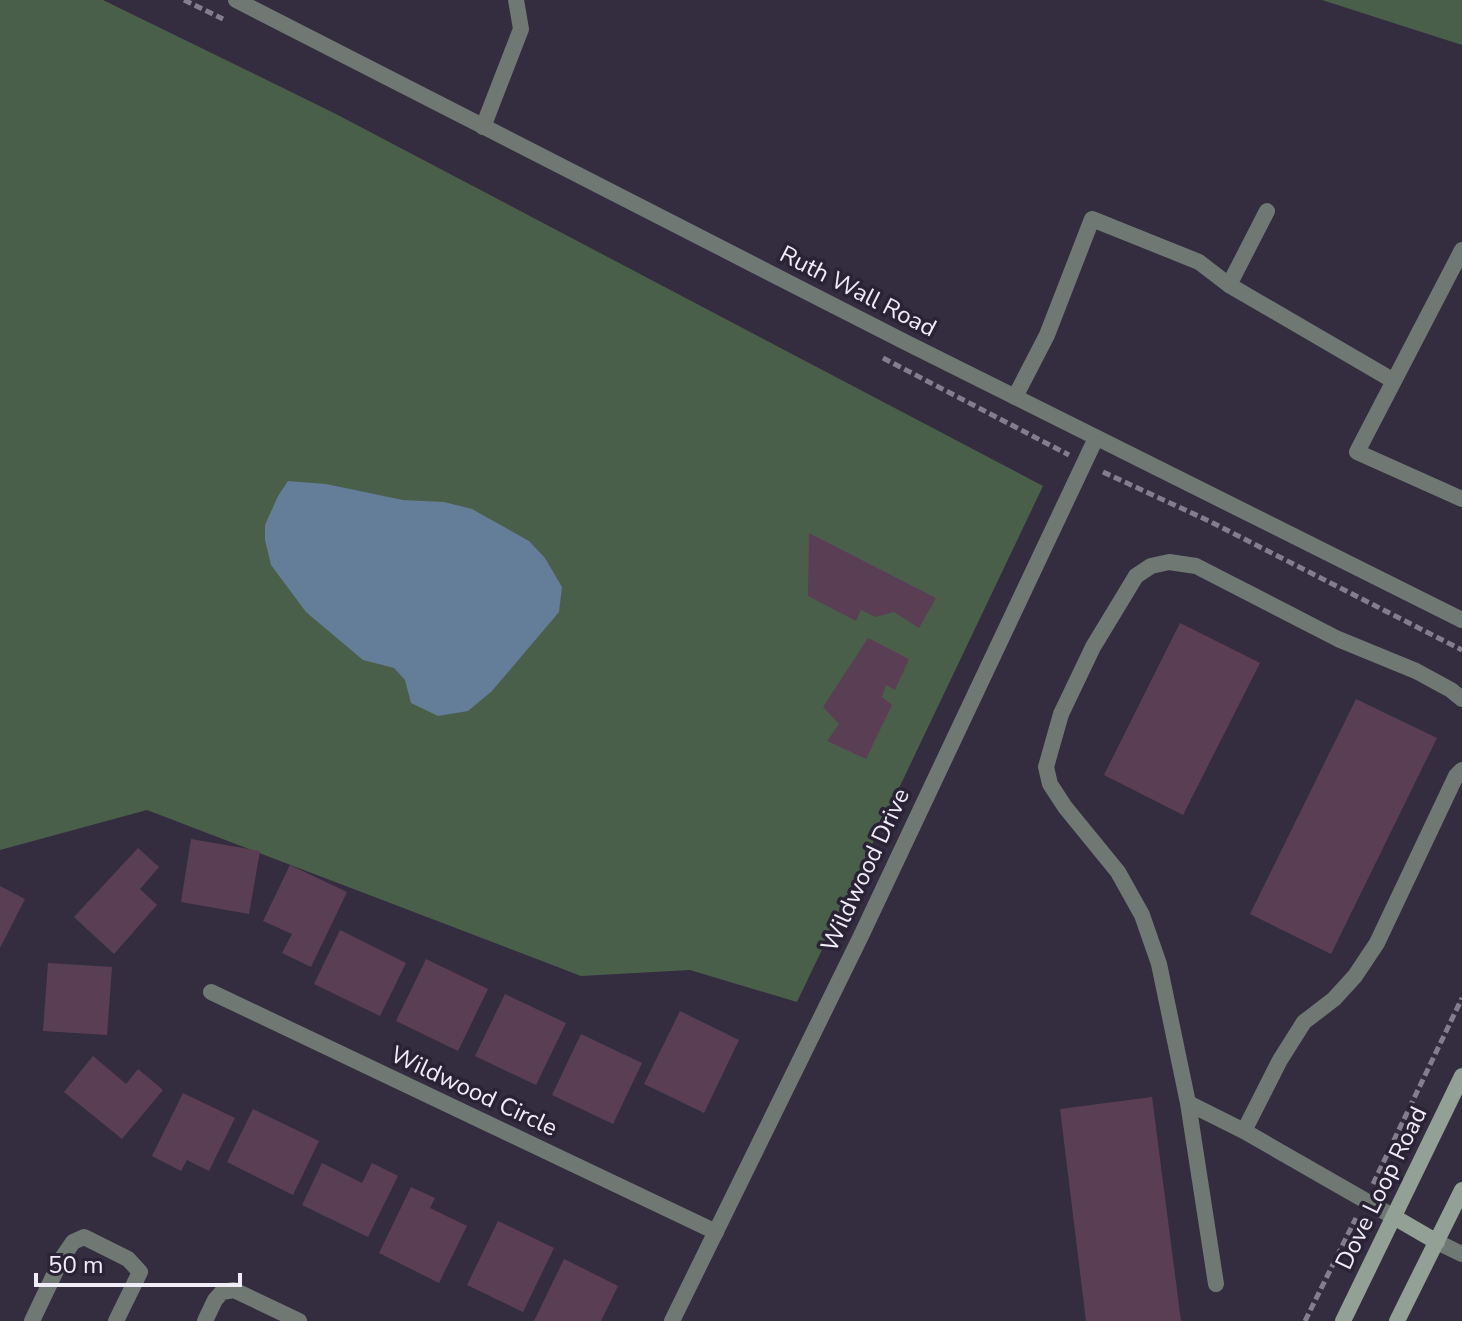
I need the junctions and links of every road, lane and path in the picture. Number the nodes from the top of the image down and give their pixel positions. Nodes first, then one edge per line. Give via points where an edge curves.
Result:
1 (236, 0) edge
2 (516, 0) edge
3 (483, 127) junction
4 (1267, 211) dead end
5 (1462, 250) edge
6 (1229, 285) junction
7 (1394, 381) junction
8 (1015, 397) junction
9 (1096, 438) junction
10 (1462, 499) edge
11 (1462, 620) edge
12 (1462, 699) edge
13 (1462, 770) edge
14 (211, 992) dead end
15 (1462, 998) edge
16 (1462, 1076) edge
17 (1188, 1103) junction
18 (1244, 1131) junction
19 (1462, 1190) edge
20 (1365, 1200) junction
21 (1394, 1217) junction
22 (716, 1232) junction
23 (1437, 1242) junction
24 (1462, 1254) edge
25 (1216, 1284) dead end
26 (32, 1321) edge
27 (116, 1321) edge
28 (205, 1321) edge
29 (299, 1321) edge
30 (672, 1321) edge
31 (1305, 1321) edge
32 (1343, 1321) edge
33 (1397, 1321) edge

1 - 3 street, Ruth Wall Road
2 - 3 street via 521,29
3 - 8 street, Ruth Wall Road
4 - 6 street
5 - 7 street
6 - 7 street
6 - 8 street via 1199,262 1092,219 1047,335
7 - 10 street via 1357,452
8 - 9 street, Ruth Wall Road
9 - 11 street, Ruth Wall Road
9 - 22 street, Wildwood Drive
12 - 17 street via 1416,671 1338,639 1196,566 1169,562 1136,576 1061,714 1046,767 1057,796 1118,872 1142,915 1159,964
13 - 18 street via 1377,943 1334,999 1304,1022
14 - 22 street, Wildwood Circle
15 - 20 path
16 - 21 main road, Dove Loop Road
17 - 18 street
17 - 25 street
18 - 20 street
19 - 23 main road
20 - 21 street
20 - 31 path
21 - 23 main road
21 - 32 main road, Dove Loop Road
22 - 30 street, Wildwood Drive
23 - 24 street
23 - 33 main road
26 - 27 street via 62,1258 84,1237 128,1259 140,1272
28 - 29 street via 222,1292 234,1290

